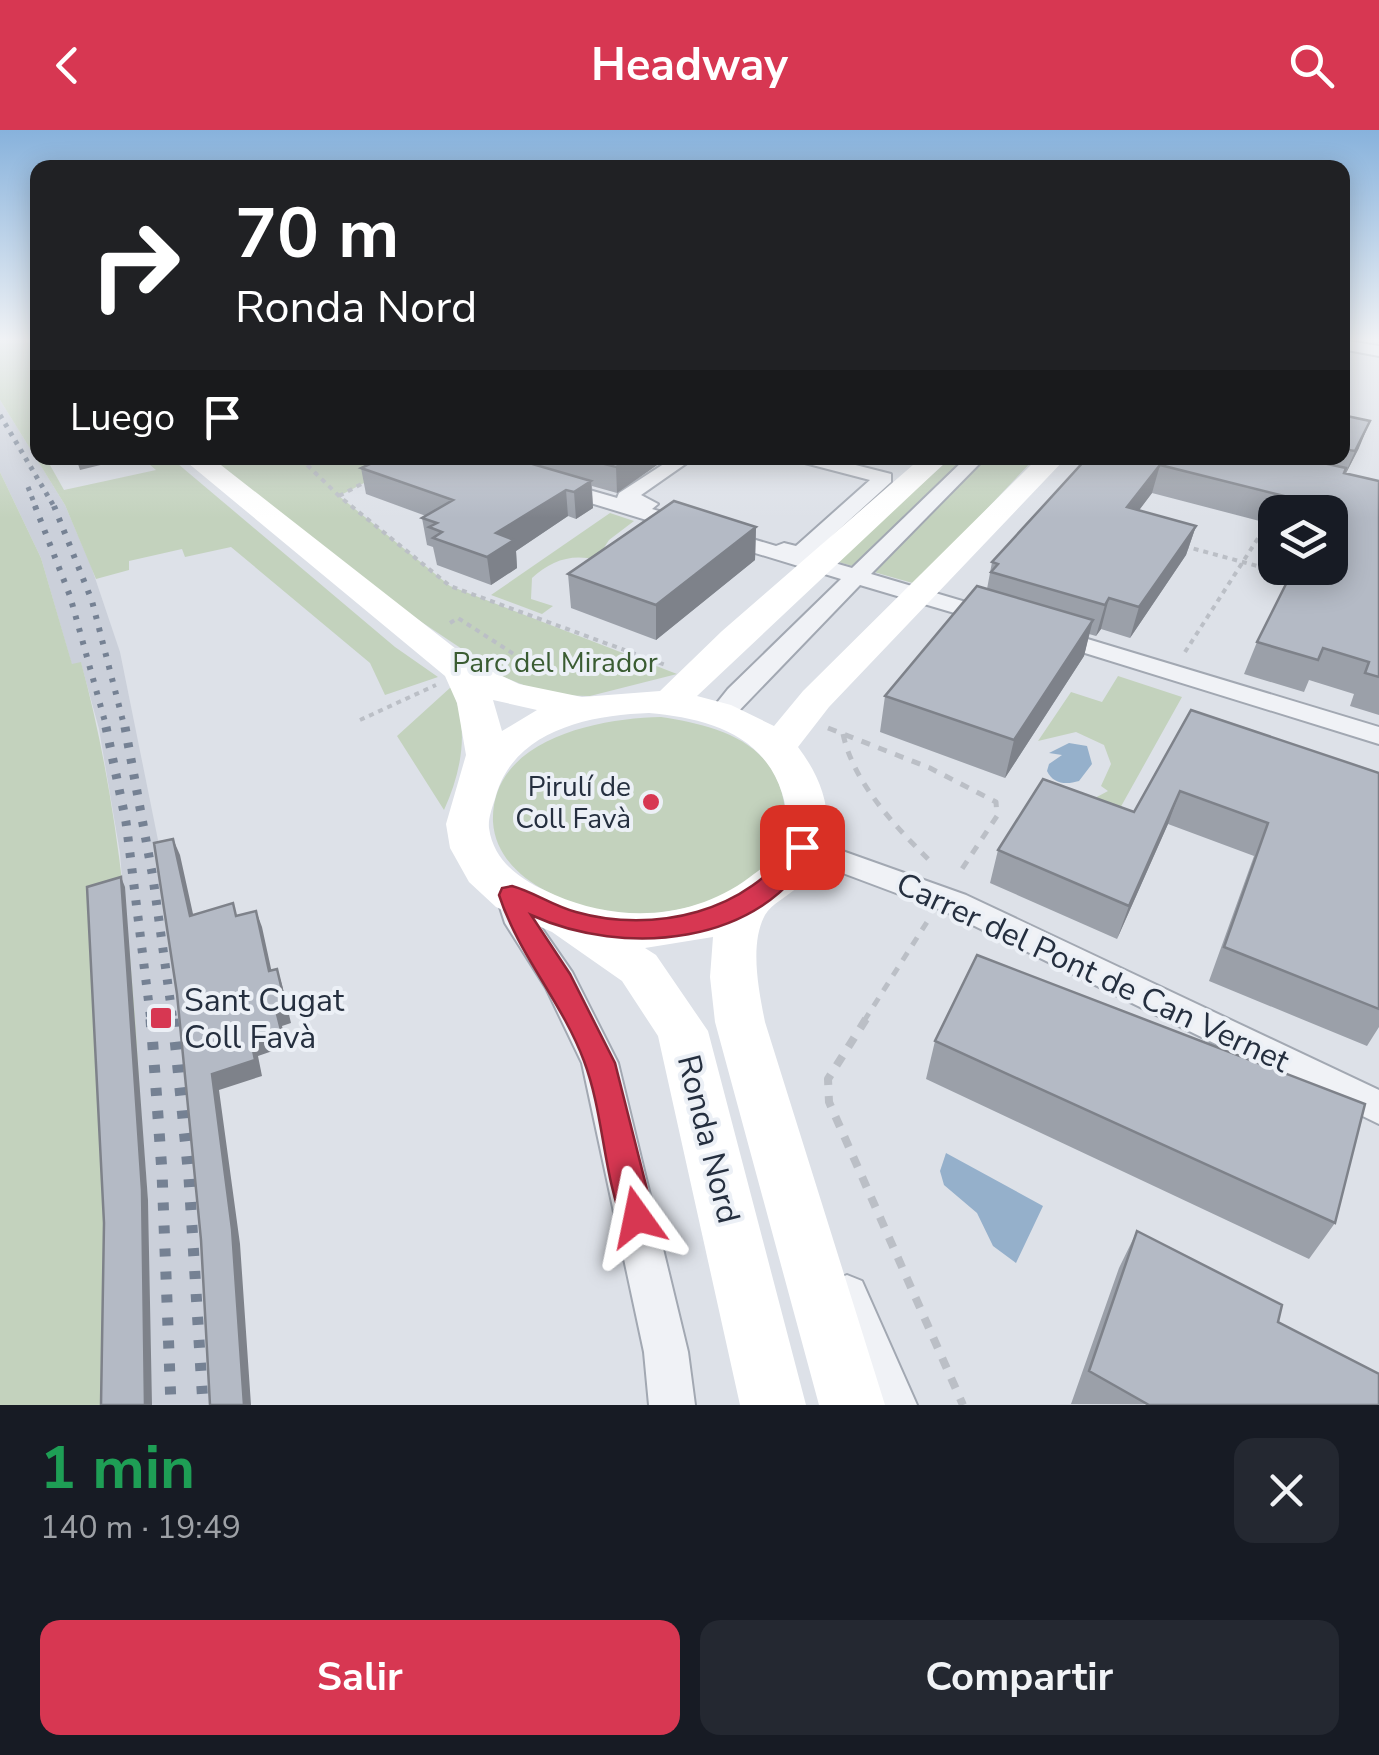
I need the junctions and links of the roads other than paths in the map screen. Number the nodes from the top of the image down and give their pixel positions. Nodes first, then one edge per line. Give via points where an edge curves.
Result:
1 (205, 465) edge
2 (674, 465) edge
3 (835, 465) edge
4 (929, 465) edge
5 (969, 465) edge
6 (1045, 465) edge
7 (533, 480) edge
8 (818, 562) junction
9 (857, 575) junction
10 (918, 594) junction
11 (456, 662) junction
12 (667, 688) junction
13 (581, 708) junction
14 (721, 714) junction
15 (789, 732) junction
16 (1379, 736) edge
17 (481, 772) junction
18 (802, 847) junction
19 (512, 895) junction
20 (746, 904) junction
21 (568, 920) junction
22 (761, 1095) junction
23 (1379, 1108) edge
24 (672, 1405) edge
25 (773, 1405) edge
26 (852, 1405) edge
27 (894, 1405) edge

1 - 11 main road
2 - 3 street via 626,497 800,554 884,478
4 - 8 main road
5 - 9 street
6 - 10 main road
7 - 8 street
8 - 9 street
8 - 12 main road
9 - 10 street
9 - 14 street
10 - 15 main road
10 - 16 street
11 - 13 main road via 508,693
11 - 17 main road, Ronda Nord via 484,735
12 - 13 main road
12 - 14 main road
13 - 17 main road via 530,729
14 - 15 main road
15 - 18 main road via 810,822
17 - 19 main road, Ronda Nord via 468,810 472,848 485,872
18 - 20 main road, Ronda Nord via 794,864
18 - 23 street, Carrer del Pont de Can Vernet via 948,890
19 - 21 main road, Ronda Nord
19 - 24 street via 521,924 560,982 600,1063 666,1352
20 - 21 main road, Ronda Nord via 672,929 612,929
20 - 22 main road, Ronda Nord via 734,937 732,984
21 - 25 main road, Ronda Nord via 639,968 682,1031
22 - 26 main road, Ronda Nord
22 - 27 street, Ronda Nord

